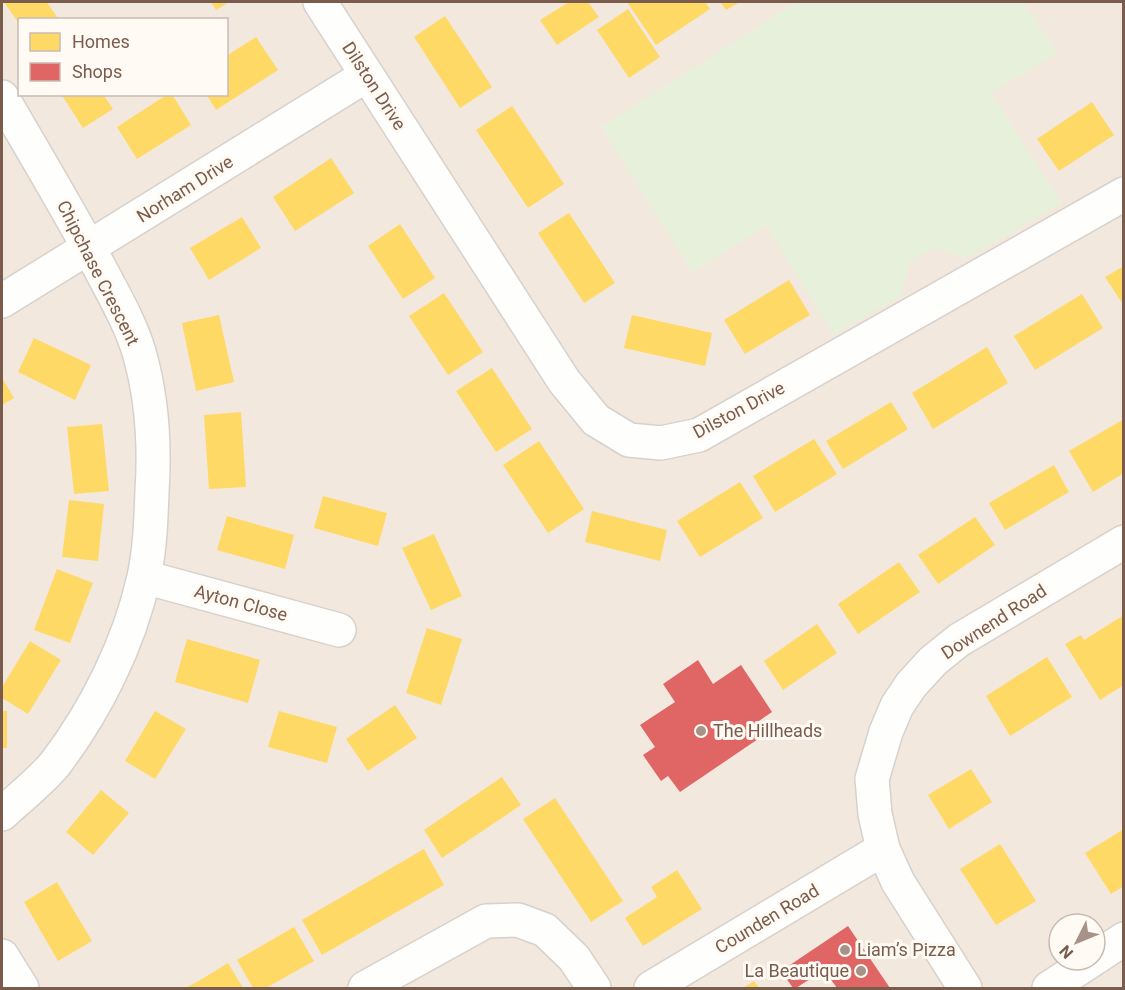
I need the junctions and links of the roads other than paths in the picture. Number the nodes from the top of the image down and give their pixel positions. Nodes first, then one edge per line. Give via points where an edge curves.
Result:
1 (320, 2) edge
2 (367, 75) junction
3 (2, 97) edge
4 (1124, 194) edge
5 (89, 248) junction
6 (2, 302) edge
7 (1124, 542) edge
8 (144, 577) junction
9 (339, 630) dead end
10 (2, 814) edge
11 (884, 849) junction
12 (1124, 939) edge
13 (1107, 950) edge
14 (2, 956) edge
15 (1073, 972) edge
16 (21, 988) edge
17 (365, 988) edge
18 (594, 988) edge
19 (651, 988) edge
20 (965, 988) edge
21 (1049, 988) edge

1 - 2 street, Dilston Drive
2 - 4 street, Dilston Drive via 564,381 596,420 629,440 661,443 699,435
2 - 5 street, Norham Drive
3 - 5 street, Chipchase Crescent
5 - 6 street, Norham Drive
5 - 8 street, Chipchase Crescent via 139,351 151,409 154,459
7 - 11 street, Downend Road via 959,640 911,685 886,732 872,779
8 - 9 street, Ayton Close
8 - 10 street, Chipchase Crescent via 128,630 96,702 53,766
11 - 19 street, Counden Road
11 - 20 street, Downend Road via 898,882
12 - 13 street
14 - 16 street
15 - 21 street
17 - 18 street via 486,921 518,920 545,930 574,958

